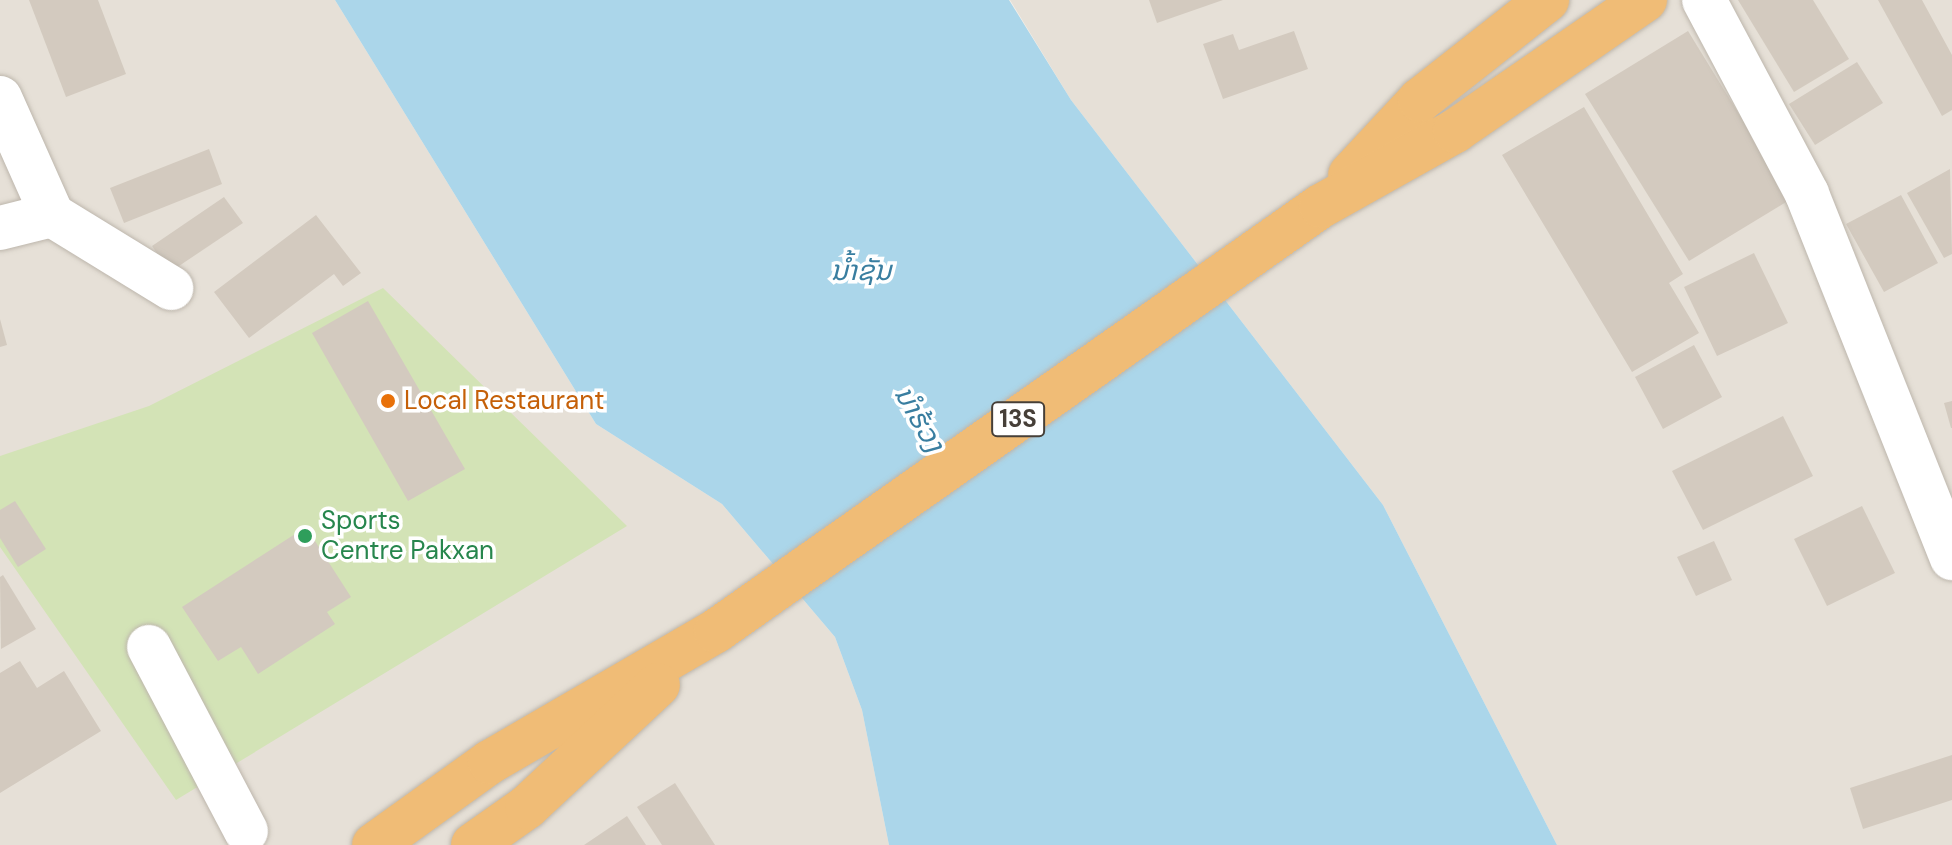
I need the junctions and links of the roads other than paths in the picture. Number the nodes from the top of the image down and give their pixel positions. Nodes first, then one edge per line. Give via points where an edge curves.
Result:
1 (1547, 0) edge
2 (1645, 0) edge
3 (1704, 0) edge
4 (0, 98) edge
5 (1321, 206) junction
6 (52, 215) junction
7 (0, 228) edge
8 (171, 288) dead end
9 (1952, 558) edge
10 (716, 631) junction
11 (149, 647) dead end
12 (242, 840) edge
13 (374, 845) edge
14 (473, 845) edge

1 - 5 highway, 13S via 1420,100
2 - 5 highway, 13S via 1455,131
3 - 9 street via 1807,194
4 - 6 street
5 - 10 highway, 13S
6 - 7 street
6 - 8 street
10 - 13 highway, 13S via 490,762
10 - 14 highway, 13S via 527,807
11 - 12 street

